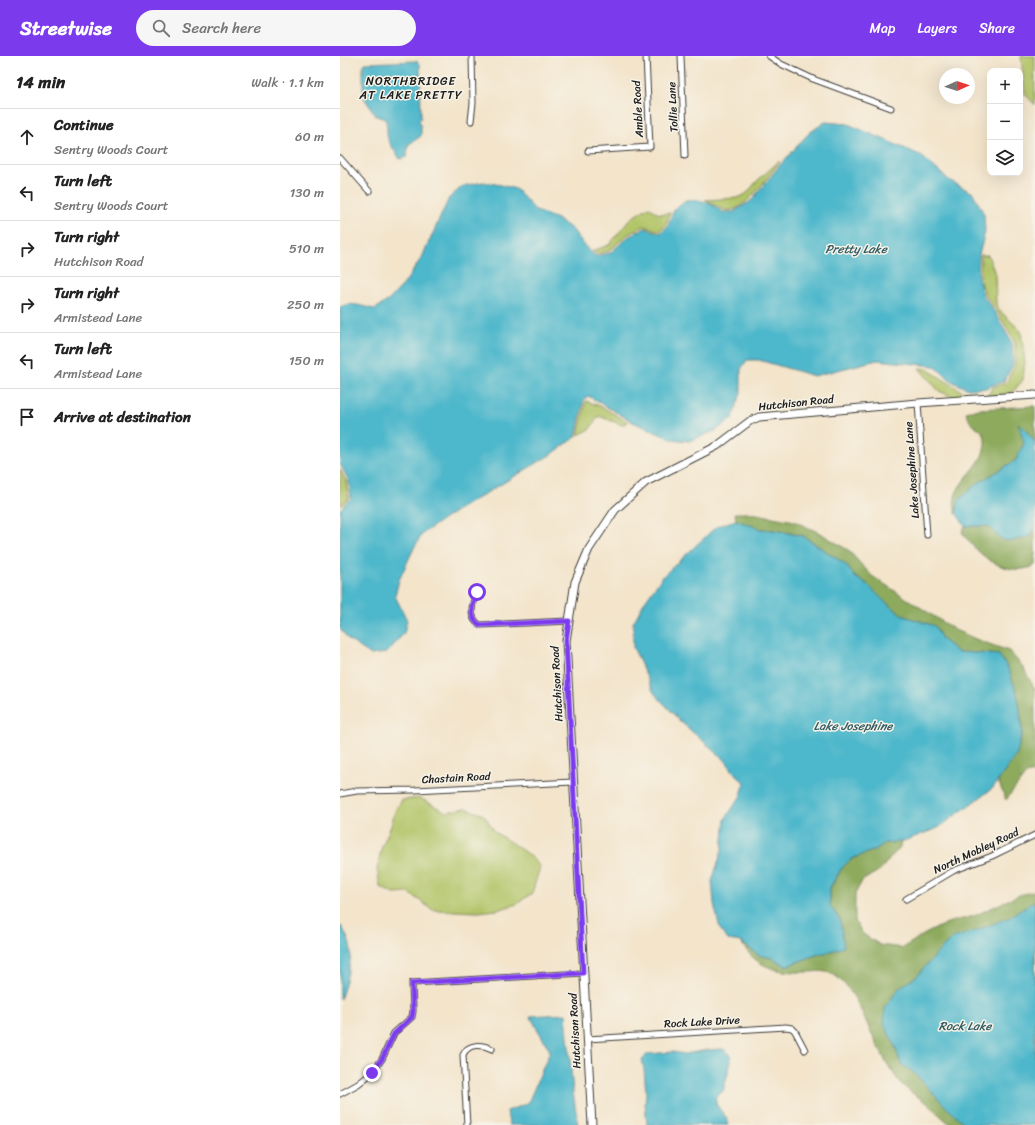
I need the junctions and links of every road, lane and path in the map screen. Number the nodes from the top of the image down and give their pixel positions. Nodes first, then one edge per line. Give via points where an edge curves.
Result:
1 (472, 56) edge
2 (646, 56) edge
3 (681, 56) edge
4 (769, 56) edge
5 (891, 108) dead end
6 (471, 121) dead end
7 (588, 151) dead end
8 (685, 156) dead end
9 (340, 158) edge
10 (369, 191) dead end
11 (1035, 395) edge
12 (918, 403) junction
13 (927, 535) dead end
14 (477, 592) dead end
15 (569, 621) junction
16 (573, 782) junction
17 (340, 794) edge
18 (1035, 835) edge
19 (906, 899) dead end
20 (583, 973) junction
21 (587, 1039) junction
22 (492, 1049) dead end
23 (805, 1050) dead end
24 (340, 1094) edge
25 (467, 1125) edge
26 (592, 1125) edge

1 - 6 street
2 - 7 street, Amble Road via 650,148
3 - 8 street, Tollie Lane
4 - 5 street via 813,79
9 - 10 street
11 - 12 street, Hutchison Road
12 - 13 street, Lake Josephine Lane
12 - 15 street, Hutchison Road via 759,417 717,446 646,482 615,510 589,549 575,582
14 - 15 street via 472,616 480,625
15 - 16 street, Hutchison Road via 566,641
16 - 17 street, Chastain Road via 357,791
16 - 20 street, Hutchison Road
18 - 19 street, North Mobley Road via 953,871
20 - 21 street, Hutchison Road
20 - 24 street via 412,983 412,1017 394,1034 372,1073
21 - 23 street, Rock Lake Drive via 786,1027 795,1031
21 - 26 street, Hutchison Road
22 - 25 street via 485,1045 470,1047 463,1055

